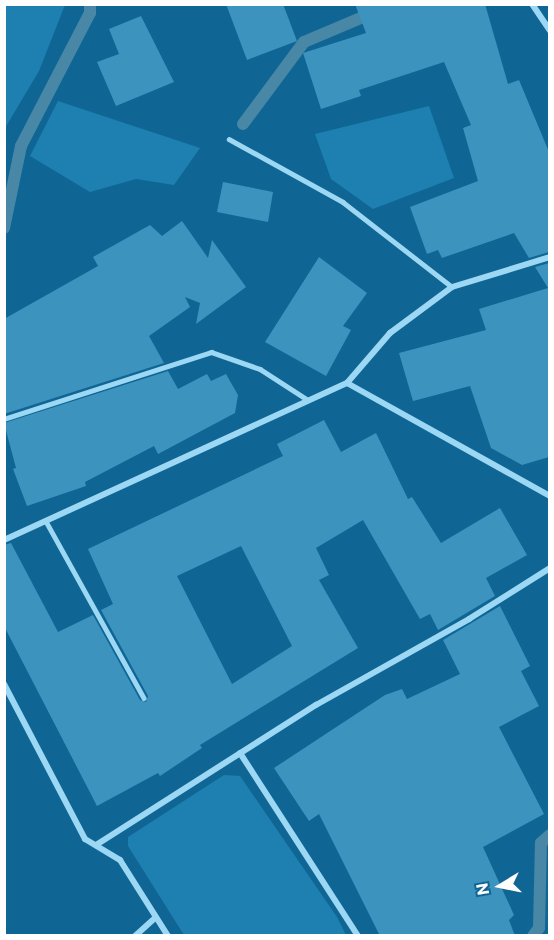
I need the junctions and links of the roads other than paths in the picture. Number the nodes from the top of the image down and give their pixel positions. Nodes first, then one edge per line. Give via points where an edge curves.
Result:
1 (532, 4) edge
2 (549, 31) edge
3 (229, 139) dead end
4 (549, 256) edge
5 (452, 287) junction
6 (347, 383) junction
7 (308, 400) junction
8 (4, 419) edge
9 (549, 496) edge
10 (47, 523) junction
11 (4, 540) edge
12 (549, 568) edge
13 (4, 684) edge
14 (144, 698) dead end
15 (240, 753) junction
16 (96, 845) junction
17 (156, 917) junction
18 (135, 936) edge
19 (168, 936) edge
20 (358, 936) edge

1 - 2 street
3 - 5 lane via 343,202
4 - 5 street
5 - 6 street via 390,333
6 - 7 street
6 - 9 street
7 - 8 lane via 260,369 211,352
7 - 10 street
10 - 11 street
10 - 14 lane
12 - 15 street
13 - 16 street via 84,839
15 - 16 street
15 - 20 street
16 - 17 street via 120,860
17 - 18 street
17 - 19 street

